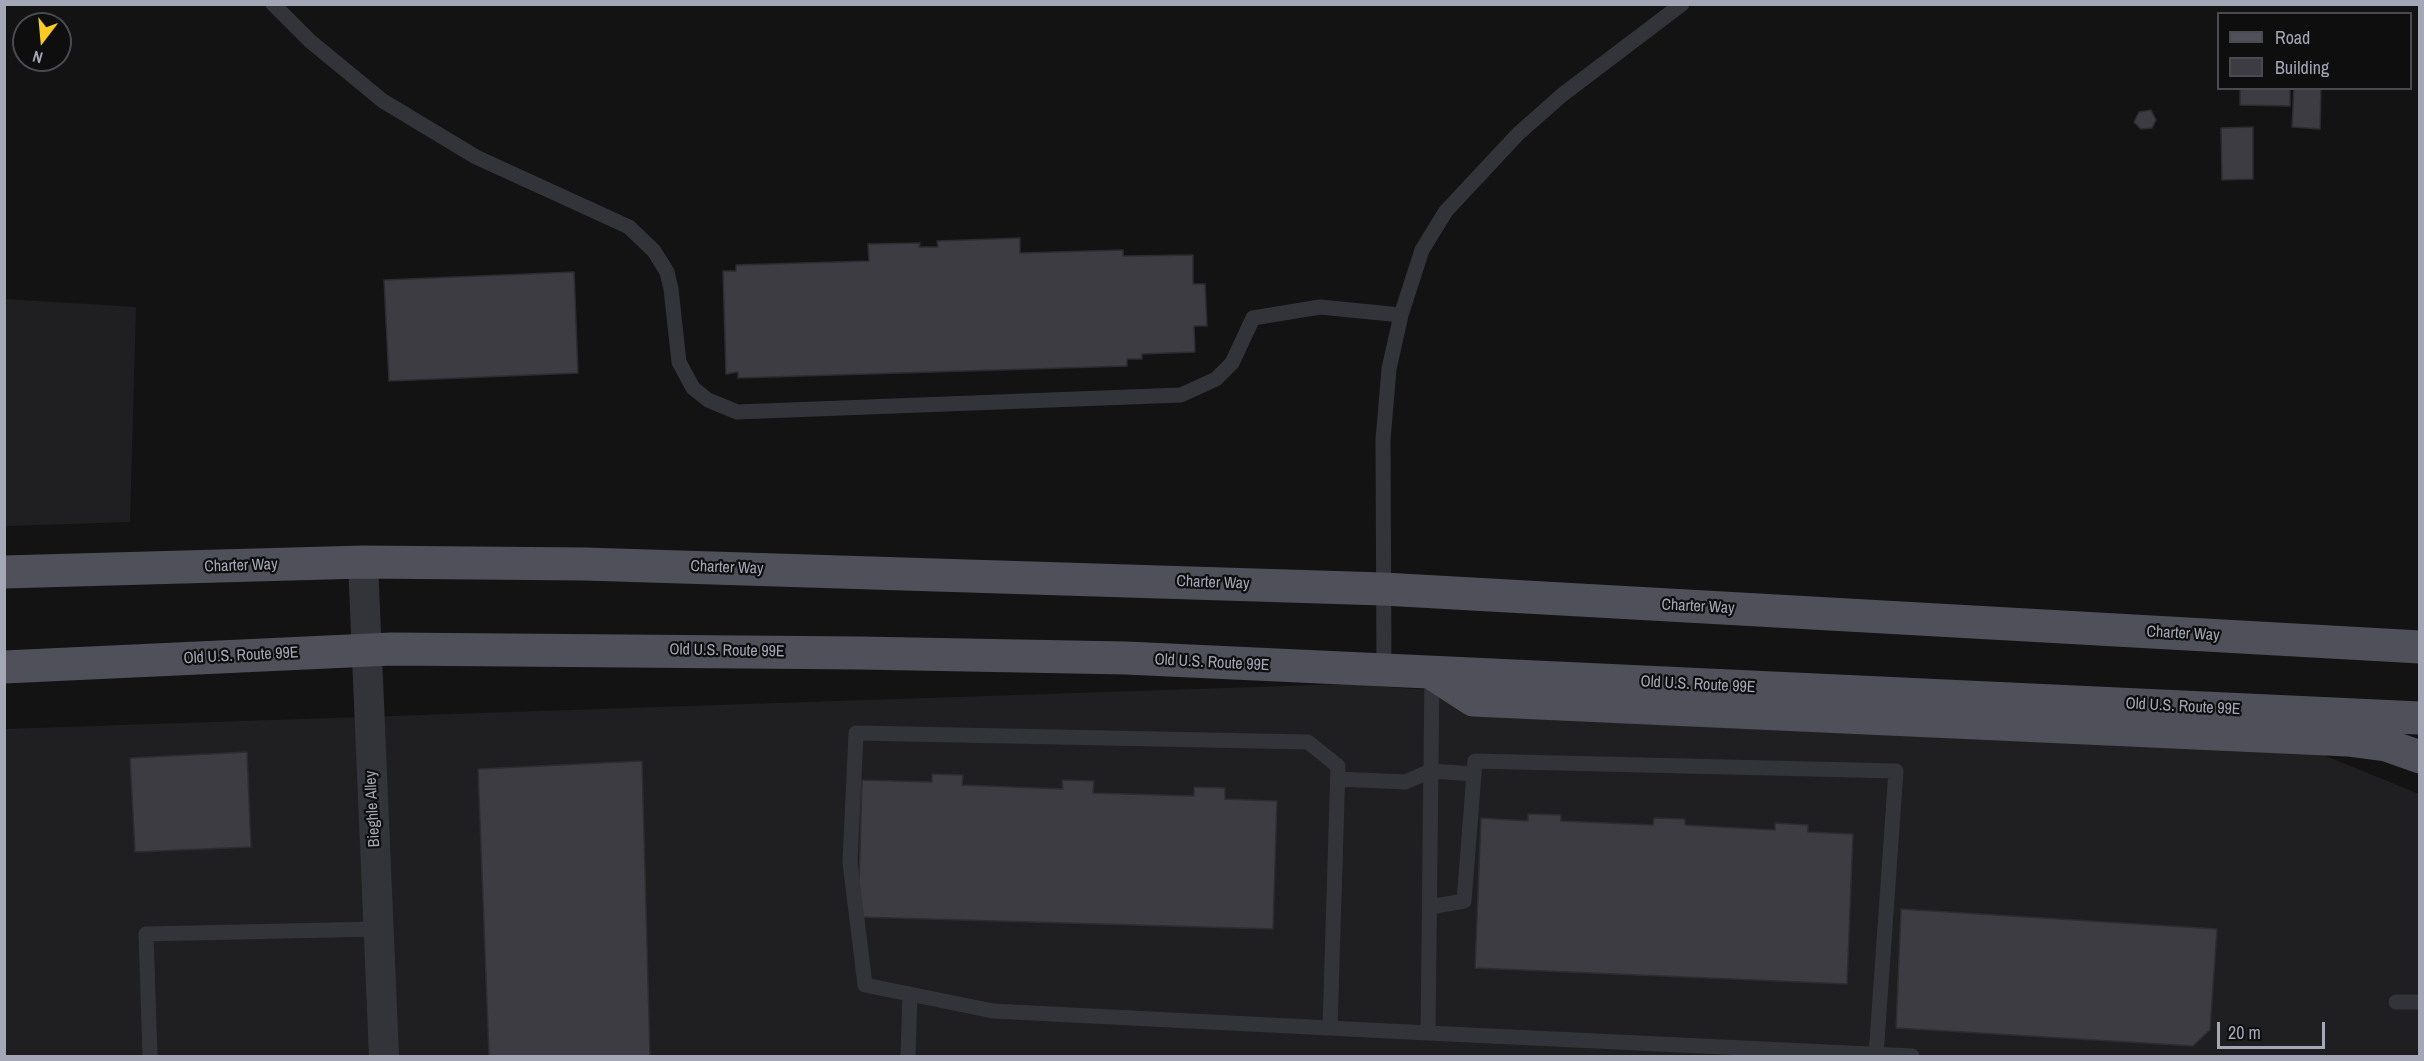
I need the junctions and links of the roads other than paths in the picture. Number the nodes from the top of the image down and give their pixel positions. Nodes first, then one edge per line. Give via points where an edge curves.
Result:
1 (273, 4) edge
2 (1682, 4) edge
3 (1401, 315) junction
4 (363, 562) junction
5 (4, 572) edge
6 (1383, 589) junction
7 (2420, 647) edge
8 (366, 651) junction
9 (4, 667) edge
10 (1384, 671) junction
11 (1432, 673) junction
12 (2420, 718) edge
13 (2420, 757) edge
14 (1431, 771) junction
15 (1474, 774) junction
16 (1338, 779) junction
17 (1430, 907) junction
18 (379, 929) junction
19 (910, 994) junction
20 (2396, 1002) dead end
21 (2420, 1002) edge
22 (1330, 1028) junction
23 (1428, 1033) junction
24 (1876, 1055) junction
25 (150, 1056) edge
26 (384, 1056) edge
27 (908, 1056) edge
28 (1912, 1056) edge

1 - 3 lane via 310,41 383,101 476,157 629,226 654,251 667,272 679,362 693,388 708,400 737,412 1181,395 1216,379 1232,363 1254,318 1320,308
2 - 3 lane via 1562,95 1484,168 1446,211 1422,250
3 - 6 lane via 1389,369 1383,440
4 - 5 main road, Charter Way
4 - 6 main road, Charter Way via 585,564
4 - 8 street, Bieghle Alley
6 - 7 main road, Charter Way
6 - 10 lane
8 - 9 main road, Old U.S. Route 99E
8 - 10 main road, Old U.S. Route 99E via 838,652 1126,658
8 - 18 street, Bieghle Alley
10 - 11 main road, Old U.S. Route 99E
11 - 12 main road, Old U.S. Route 99E
11 - 13 main road via 1473,700 2348,740 2386,745
11 - 14 lane
14 - 15 lane
14 - 16 lane via 1405,782
14 - 17 lane
15 - 17 lane via 1464,901
15 - 24 lane via 1475,761 1896,771
16 - 19 lane via 1338,765 1308,742 856,733 850,862 865,985
16 - 22 lane
17 - 23 lane
18 - 25 lane via 146,934
18 - 26 street, Bieghle Alley
19 - 22 lane via 993,1011
19 - 27 lane
20 - 21 lane
22 - 23 lane
23 - 24 lane
24 - 28 lane

